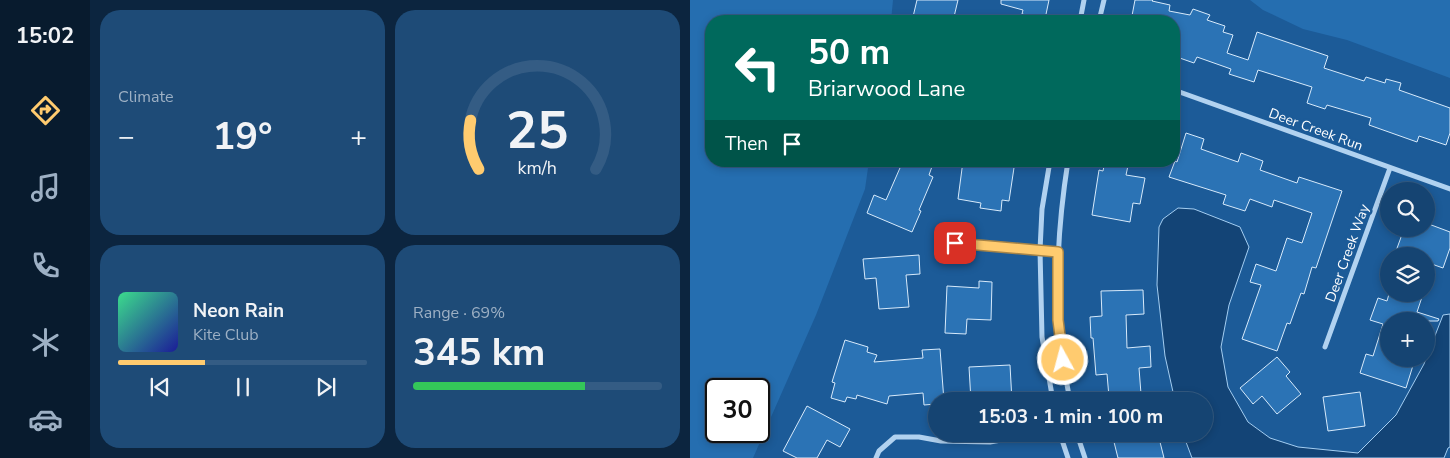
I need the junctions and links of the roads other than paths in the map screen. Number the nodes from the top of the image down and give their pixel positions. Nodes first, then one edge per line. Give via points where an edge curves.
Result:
1 (1084, 0) edge
2 (1104, 0) edge
3 (1081, 15) edge
4 (1100, 15) edge
5 (1180, 92) edge
6 (1049, 167) edge
7 (1067, 167) edge
8 (1390, 168) junction
9 (1450, 189) edge
10 (955, 243) dead end
11 (1040, 250) junction
12 (1058, 252) junction
13 (1325, 347) dead end
14 (1051, 392) edge
15 (1069, 392) edge
16 (928, 439) edge
17 (1063, 442) edge
18 (1080, 442) edge
19 (876, 458) edge
20 (1068, 458) edge
21 (1085, 458) edge

1 - 3 street
2 - 4 street
5 - 8 street, Deer Creek Run
6 - 11 street
7 - 12 street
8 - 9 street, Deer Creek Run
8 - 13 street, Deer Creek Way
10 - 11 street
11 - 12 street
11 - 14 street via 1042,337
12 - 15 street via 1058,320
16 - 19 street via 895,437
17 - 20 street
18 - 21 street

